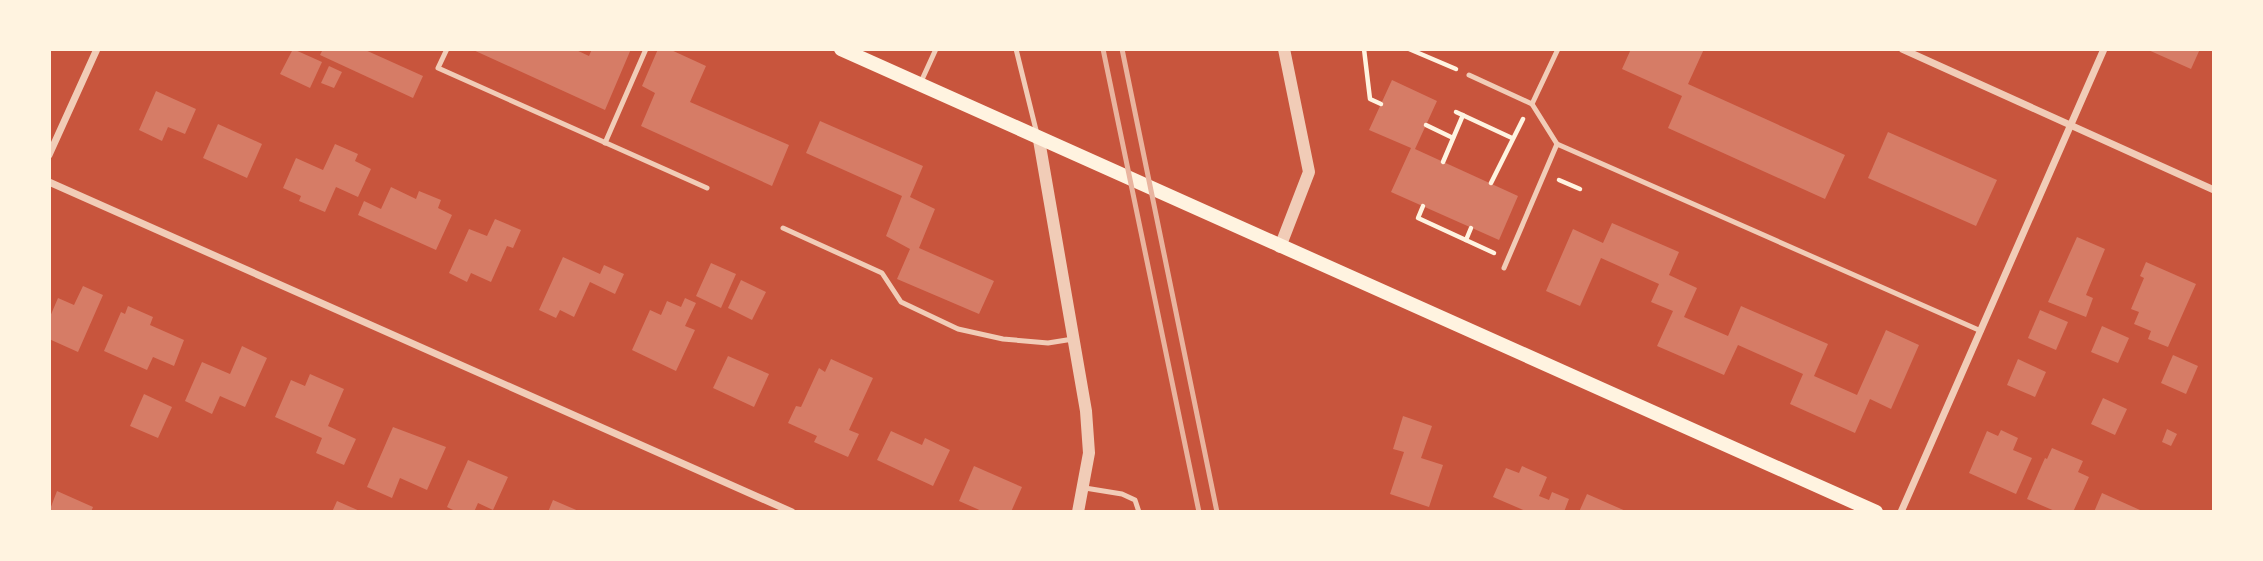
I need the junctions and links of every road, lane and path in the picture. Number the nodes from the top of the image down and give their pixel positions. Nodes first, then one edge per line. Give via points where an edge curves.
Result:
1 (97, 49) edge
2 (447, 49) edge
3 (646, 49) edge
4 (841, 49) edge
5 (936, 49) edge
6 (1016, 49) edge
7 (1284, 49) edge
8 (1364, 49) edge
9 (1409, 49) edge
10 (1558, 49) edge
11 (1902, 49) edge
12 (2104, 49) edge
13 (1469, 75) joint
14 (920, 85) junction
15 (1381, 104) dead end
16 (1532, 104) junction
17 (1456, 112) dead end
18 (1463, 115) junction
19 (1426, 125) dead end
20 (2070, 125) junction
21 (1453, 138) junction
22 (1039, 140) junction
23 (605, 143) junction
24 (1557, 144) junction
25 (49, 155) edge
26 (1443, 162) dead end
27 (1545, 173) junction
28 (49, 182) edge
29 (1491, 183) dead end
30 (707, 188) dead end
31 (1580, 189) dead end
32 (2214, 190) edge
33 (1423, 206) dead end
34 (783, 228) dead end
35 (1471, 228) dead end
36 (1466, 240) junction
37 (1280, 247) junction
38 (1495, 253) dead end
39 (1504, 268) dead end
40 (1980, 331) junction
41 (1073, 339) junction
42 (1085, 488) junction
43 (792, 512) edge
44 (1079, 512) edge
45 (1139, 512) edge
46 (1876, 512) edge
47 (1901, 512) edge

1 - 25 street
2 - 23 lane via 438,68
3 - 23 lane
4 - 14 main road
5 - 14 lane
6 - 22 lane
7 - 37 street via 1309,172
8 - 15 path via 1370,99
9 - 13 path
10 - 16 lane
11 - 20 street
12 - 20 street
13 - 16 lane
14 - 22 main road
16 - 24 lane
17 - 18 path
18 - 21 path
18 - 29 path via 1513,136
19 - 21 path
20 - 32 street
20 - 40 street
21 - 26 path
22 - 37 main road
22 - 41 street
23 - 30 lane
24 - 27 lane
24 - 40 lane
27 - 31 path
27 - 39 lane
28 - 43 street
33 - 36 path via 1418,218
34 - 41 lane via 882,272 901,302 958,329 1003,340 1048,343
35 - 36 path
36 - 38 path
37 - 46 main road
40 - 47 street
41 - 42 street via 1086,411 1089,453
42 - 44 street
42 - 45 lane via 1122,494 1135,500

